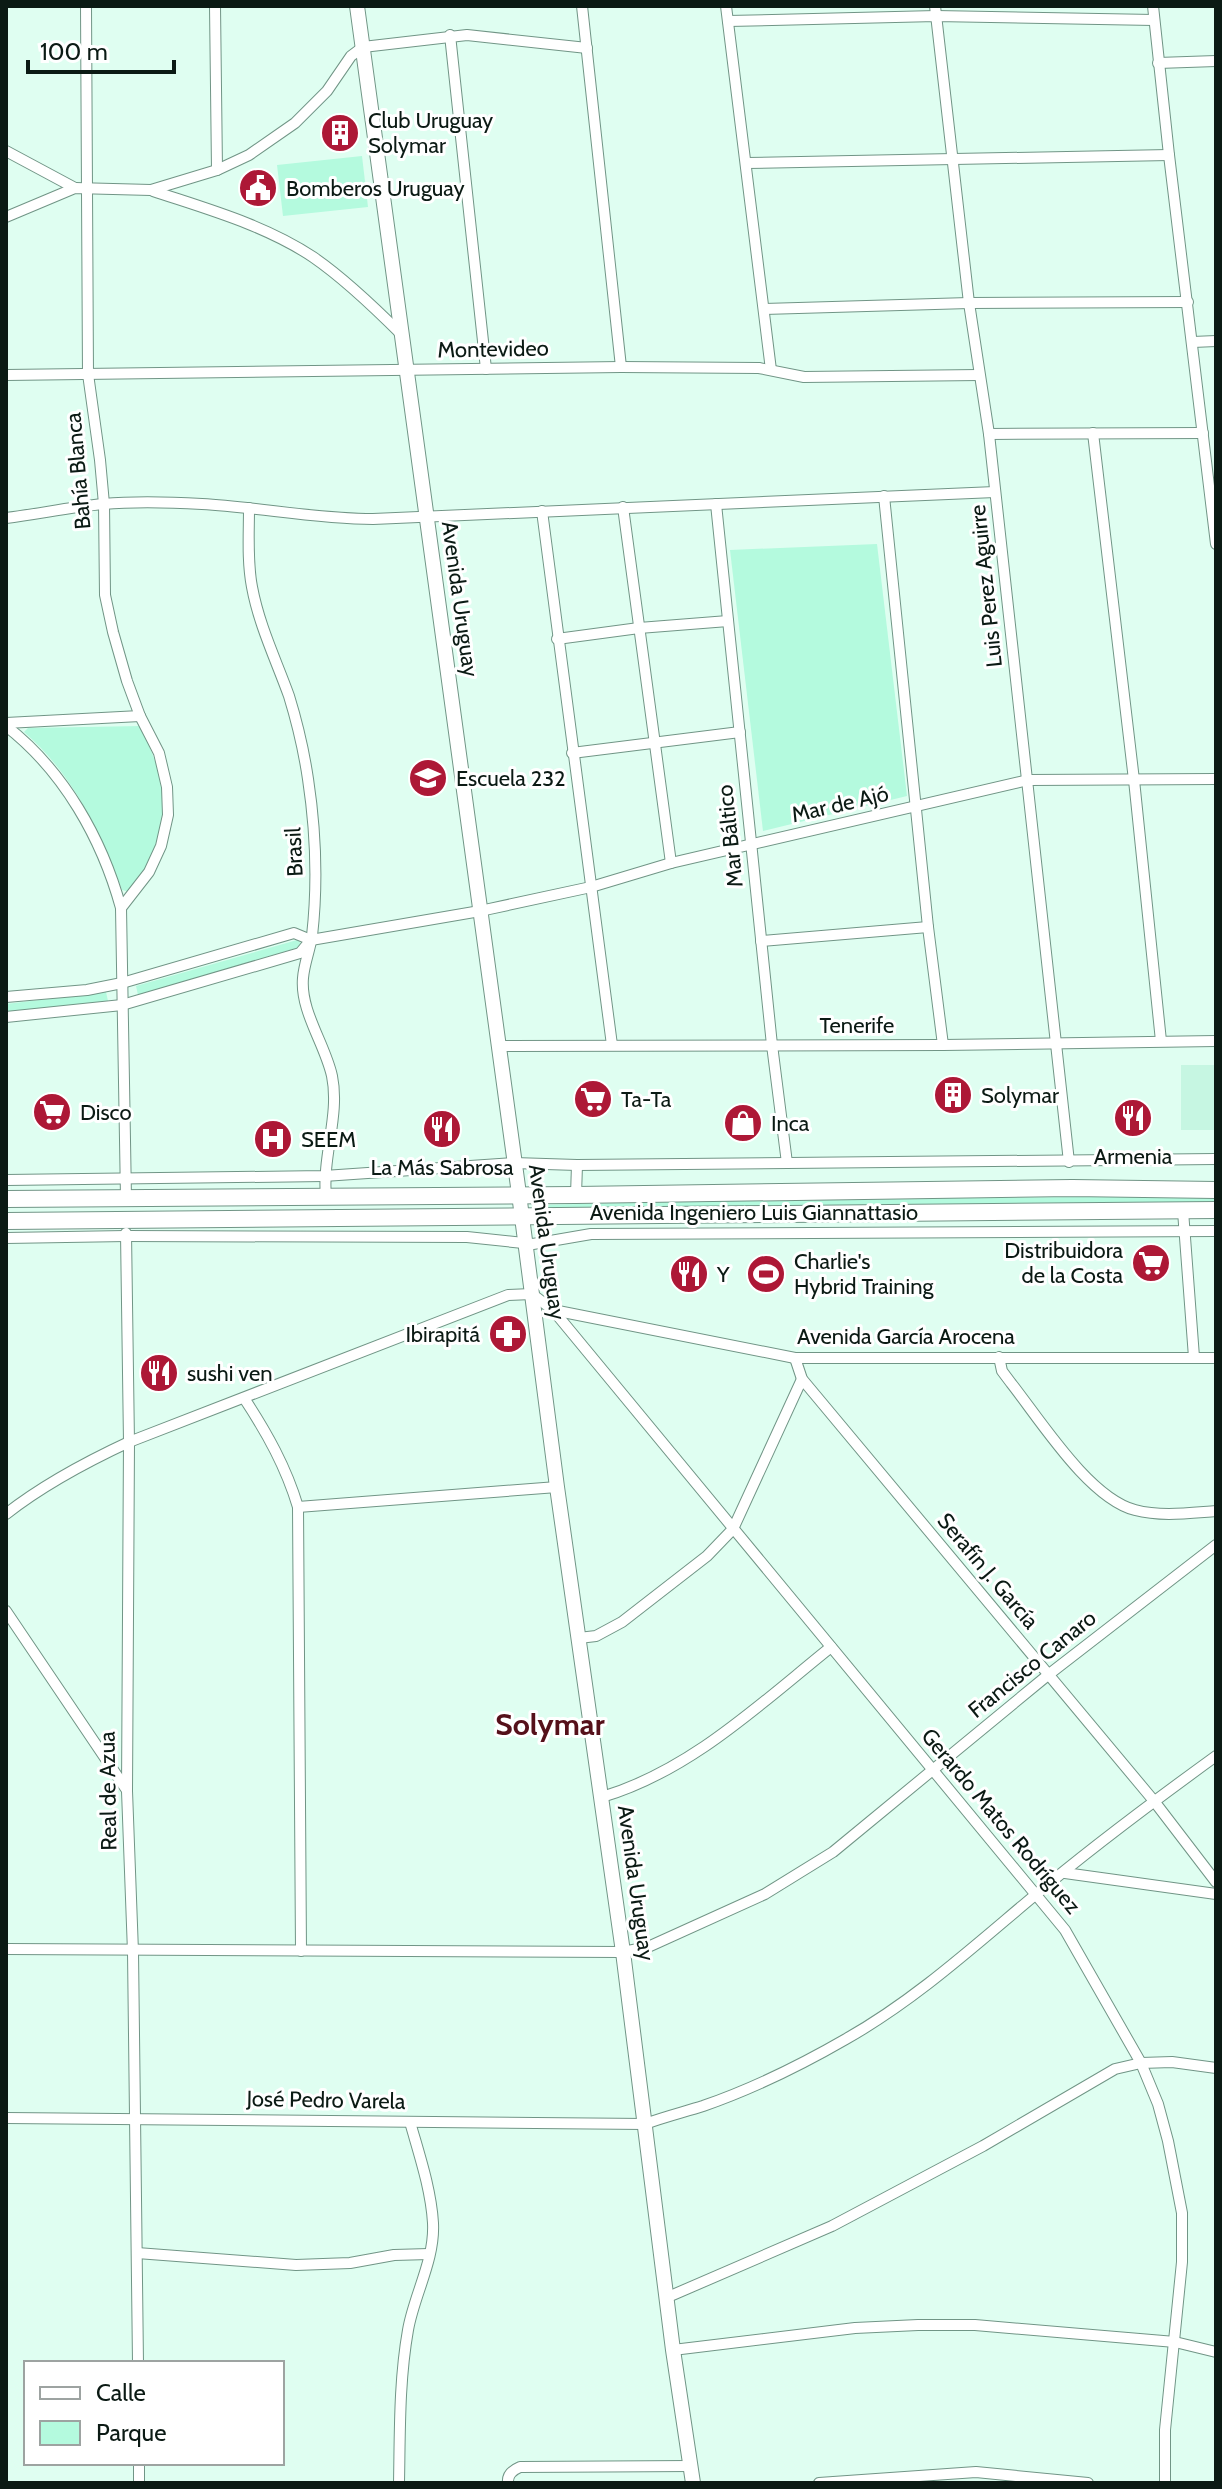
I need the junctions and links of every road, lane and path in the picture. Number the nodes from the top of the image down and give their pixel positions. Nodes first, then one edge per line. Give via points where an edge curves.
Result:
1 (86, 6) edge
2 (215, 6) edge
3 (357, 6) edge
4 (582, 6) edge
5 (726, 6) edge
6 (1153, 6) edge
7 (936, 11) edge
8 (1154, 20) junction
9 (728, 21) junction
10 (450, 35) junction
11 (363, 47) junction
12 (587, 48) junction
13 (1216, 61) edge
14 (1158, 63) junction
15 (6, 151) edge
16 (1169, 155) junction
17 (953, 158) junction
18 (747, 163) junction
19 (217, 170) junction
20 (81, 189) junction
21 (151, 190) junction
22 (6, 217) edge
23 (1188, 302) junction
24 (969, 303) junction
25 (764, 309) junction
26 (401, 334) junction
27 (1216, 341) edge
28 (1193, 342) junction
29 (621, 367) junction
30 (486, 369) junction
31 (405, 370) junction
32 (771, 370) junction
33 (88, 374) junction
34 (6, 375) edge
35 (979, 375) junction
36 (1093, 433) junction
37 (1203, 433) junction
38 (989, 434) junction
39 (995, 492) junction
40 (1213, 493) edge
41 (884, 496) junction
42 (104, 504) junction
43 (716, 504) junction
44 (623, 507) junction
45 (249, 508) junction
46 (542, 511) junction
47 (427, 517) junction
48 (6, 518) edge
49 (1216, 544) edge
50 (728, 621) junction
51 (639, 628) junction
52 (557, 639) junction
53 (140, 716) junction
54 (6, 724) edge
55 (740, 732) junction
56 (654, 741) junction
57 (572, 753) junction
58 (1216, 779) edge
59 (1028, 780) junction
60 (1134, 780) junction
61 (915, 807) junction
62 (751, 845) junction
63 (671, 863) junction
64 (591, 887) junction
65 (121, 908) junction
66 (480, 911) junction
67 (928, 927) junction
68 (311, 940) junction
69 (761, 941) junction
70 (122, 983) junction
71 (6, 997) edge
72 (122, 1005) junction
73 (6, 1017) edge
74 (1161, 1041) junction
75 (1216, 1041) edge
76 (1055, 1043) junction
77 (612, 1045) junction
78 (772, 1045) junction
79 (943, 1045) junction
80 (499, 1046) junction
81 (1216, 1159) edge
82 (1069, 1162) junction
83 (514, 1163) junction
84 (787, 1163) junction
85 (577, 1165) junction
86 (324, 1176) junction
87 (126, 1178) junction
88 (6, 1180) edge
89 (1216, 1190) edge
90 (519, 1194) junction
91 (576, 1195) junction
92 (326, 1197) junction
93 (126, 1198) junction
94 (6, 1199) edge
95 (1216, 1210) edge
96 (1183, 1211) junction
97 (521, 1215) junction
98 (125, 1219) junction
99 (6, 1221) edge
100 (1184, 1231) junction
101 (1216, 1231) edge
102 (126, 1236) junction
103 (6, 1238) edge
104 (525, 1243) junction
105 (532, 1294) junction
106 (553, 1310) junction
107 (999, 1357) junction
108 (1194, 1357) junction
109 (795, 1358) junction
110 (1216, 1358) edge
111 (802, 1379) junction
112 (244, 1398) junction
113 (129, 1442) junction
114 (557, 1487) junction
115 (298, 1507) junction
116 (1216, 1511) edge
117 (6, 1514) edge
118 (733, 1529) junction
119 (1216, 1545) edge
120 (6, 1611) edge
121 (579, 1638) junction
122 (831, 1647) junction
123 (1048, 1675) junction
124 (1216, 1756) edge
125 (933, 1770) junction
126 (127, 1791) junction
127 (602, 1797) junction
128 (1154, 1801) junction
129 (1065, 1873) junction
130 (1216, 1882) edge
131 (1036, 1894) junction
132 (1216, 1894) edge
133 (6, 1949) edge
134 (301, 1951) junction
135 (133, 1952) junction
136 (623, 1952) junction
137 (1141, 2063) junction
138 (1216, 2068) edge
139 (6, 2118) edge
140 (136, 2118) junction
141 (410, 2122) junction
142 (645, 2124) junction
143 (137, 2253) junction
144 (429, 2254) junction
145 (668, 2297) junction
146 (1175, 2342) junction
147 (673, 2350) junction
148 (1216, 2352) edge
149 (138, 2361) edge
150 (691, 2466) junction
151 (399, 2483) edge
152 (508, 2483) edge
153 (693, 2483) edge
154 (819, 2483) edge
155 (1088, 2483) edge
156 (1165, 2483) edge

1 - 20 street, Bahía Blanca
2 - 19 street
3 - 11 street, Avenida Uruguay
4 - 12 street
5 - 9 street
6 - 8 street
7 - 8 street
7 - 9 street
7 - 17 street, Luis Perez Aguirre
8 - 14 street
9 - 18 street
10 - 11 street
10 - 12 street
10 - 30 street
11 - 19 street via 295,123
11 - 26 street, Avenida Uruguay
12 - 29 street
13 - 14 street
14 - 16 street
15 - 20 street
16 - 17 street
16 - 23 street
17 - 18 street
17 - 24 street, Luis Perez Aguirre
18 - 25 street
19 - 21 street
20 - 21 street
20 - 22 street
20 - 33 street, Bahía Blanca
21 - 26 street via 240,221 313,257
23 - 24 street
23 - 28 street
24 - 25 street
24 - 35 street, Luis Perez Aguirre
25 - 32 street
26 - 31 street, Avenida Uruguay
27 - 28 street
28 - 37 street
29 - 30 street, Montevideo
29 - 32 street, Montevideo
30 - 31 street, Montevideo
31 - 33 street, Montevideo
31 - 47 street, Avenida Uruguay
32 - 35 street, Montevideo via 804,377
33 - 34 street, Montevideo
33 - 42 street, Bahía Blanca
35 - 38 street, Luis Perez Aguirre
36 - 37 street
36 - 38 street
36 - 60 street
37 - 40 street
38 - 39 street, Luis Perez Aguirre
39 - 41 street
39 - 59 street, Luis Perez Aguirre
40 - 49 street
41 - 43 street
41 - 61 street
42 - 45 street
42 - 48 street
42 - 53 street, Bahía Blanca via 105,595
43 - 44 street
43 - 50 street, Mar Báltico
44 - 46 street
44 - 51 street
45 - 47 street via 338,519
45 - 68 street, Brasil via 258,614 290,700 308,775 317,873
46 - 47 street
46 - 52 street
47 - 66 street, Avenida Uruguay
50 - 51 street
50 - 55 street, Mar Báltico
51 - 52 street
51 - 56 street
52 - 57 street
53 - 54 street
53 - 65 street, Bahía Blanca via 159,753 168,815 149,872
54 - 65 street via 46,762 74,803 102,854
55 - 56 street
55 - 62 street, Mar Báltico
56 - 57 street
56 - 63 street
57 - 64 street
58 - 60 street, Mar de Ajó
59 - 60 street, Mar de Ajó
59 - 61 street, Mar de Ajó
59 - 76 street, Luis Perez Aguirre
60 - 74 street
61 - 62 street, Mar de Ajó
61 - 67 street
62 - 63 street, Mar de Ajó
62 - 69 street, Mar Báltico
63 - 64 street, Mar de Ajó
64 - 66 street, Mar de Ajó
64 - 77 street
65 - 70 street
66 - 68 street, Mar de Ajó
66 - 80 street, Avenida Uruguay
67 - 69 street
67 - 79 street
68 - 70 street via 294,933
68 - 72 street via 300,953
68 - 86 street, Brasil via 304,994 333,1080
69 - 78 street, Mar Báltico
70 - 71 street
70 - 72 street
72 - 73 street
72 - 87 street
74 - 75 street, Tenerife
74 - 76 street, Tenerife
76 - 79 street, Tenerife
76 - 82 street, Luis Perez Aguirre
77 - 78 street, Tenerife
77 - 80 street, Tenerife
78 - 79 street, Tenerife
78 - 84 street, Mar Báltico
80 - 83 street, Avenida Uruguay
81 - 82 street
82 - 84 street
83 - 85 street
83 - 86 street
83 - 90 street, Avenida Uruguay
84 - 85 street
85 - 91 street
86 - 87 street
86 - 92 street, Brasil
87 - 88 street
87 - 93 street
89 - 91 main road, Avenida Ingeniero Luis Giannattasio
90 - 91 main road, Avenida Ingeniero Luis Giannattasio
90 - 92 main road, Avenida Ingeniero Luis Giannattasio
90 - 97 street, Avenida Uruguay
92 - 93 main road, Avenida Ingeniero Luis Giannattasio
93 - 94 main road, Avenida Ingeniero Luis Giannattasio
95 - 96 main road, Avenida Ingeniero Luis Giannattasio
96 - 97 main road, Avenida Ingeniero Luis Giannattasio
96 - 100 street
97 - 98 main road, Avenida Ingeniero Luis Giannattasio
97 - 104 street, Avenida Uruguay
98 - 99 main road, Avenida Ingeniero Luis Giannattasio
98 - 102 street, Real de Azua
100 - 101 street, Avenida Ingeniero Luis Giannattasio
100 - 104 street, Avenida Ingeniero Luis Giannattasio via 591,1234
100 - 108 street
102 - 103 street, Avenida Ingeniero Luis Giannattasio
102 - 104 street, Avenida Ingeniero Luis Giannattasio via 467,1237
102 - 113 street, Real de Azua
104 - 105 street, Avenida Uruguay
105 - 106 street, Gerardo Matos Rodríguez
105 - 112 street via 508,1295
105 - 114 street, Avenida Uruguay
106 - 109 street, Avenida García Arocena
106 - 118 street, Gerardo Matos Rodríguez
107 - 108 street, Avenida García Arocena
107 - 109 street, Avenida García Arocena
107 - 116 street via 1011,1383 1089,1482 1110,1500 1154,1514
108 - 110 street, Avenida García Arocena
109 - 111 street, Serafín J. García
111 - 118 street
111 - 123 street, Serafín J. García
112 - 113 street
112 - 115 street via 288,1474
113 - 117 street
113 - 126 street, Real de Azua
114 - 115 street
114 - 121 street, Avenida Uruguay
115 - 134 street
118 - 121 street via 622,1622 596,1636
118 - 122 street, Gerardo Matos Rodríguez
119 - 123 street, Francisco Canaro
120 - 126 street
121 - 127 street, Avenida Uruguay
122 - 125 street, Gerardo Matos Rodríguez
122 - 127 street via 669,1770
123 - 125 street, Francisco Canaro
123 - 128 street, Serafín J. García
124 - 128 street, José Pedro Varela
125 - 131 street, Gerardo Matos Rodríguez
125 - 136 street, Francisco Canaro via 833,1852 765,1894 648,1947
126 - 135 street, Real de Azua
127 - 136 street, Avenida Uruguay
128 - 129 street, José Pedro Varela
128 - 130 street, Serafín J. García
129 - 131 street, José Pedro Varela
129 - 132 street
131 - 137 street, Gerardo Matos Rodríguez via 1065,1930
131 - 142 street, José Pedro Varela via 960,1960 846,2039 790,2069
133 - 135 street, Francisco Canaro
134 - 135 street, Francisco Canaro
134 - 136 street, Francisco Canaro
135 - 140 street, Real de Azua
136 - 142 street, Avenida Uruguay
137 - 138 street
137 - 145 street via 1115,2069 832,2226
137 - 146 street, Gerardo Matos Rodríguez via 1158,2104 1182,2213
139 - 140 street, José Pedro Varela
140 - 141 street, José Pedro Varela
140 - 143 street, Real de Azua
141 - 142 street, José Pedro Varela
141 - 144 street via 430,2204
142 - 145 street, Avenida Uruguay
143 - 144 street via 296,2265
143 - 149 street, Real de Azua
144 - 151 street via 403,2362
145 - 147 street, Avenida Uruguay
146 - 147 street via 918,2325
146 - 148 street
146 - 156 street, Gerardo Matos Rodríguez
147 - 150 street, Avenida Uruguay
150 - 152 street via 520,2467
150 - 153 street, Avenida Uruguay
154 - 155 street via 976,2472

